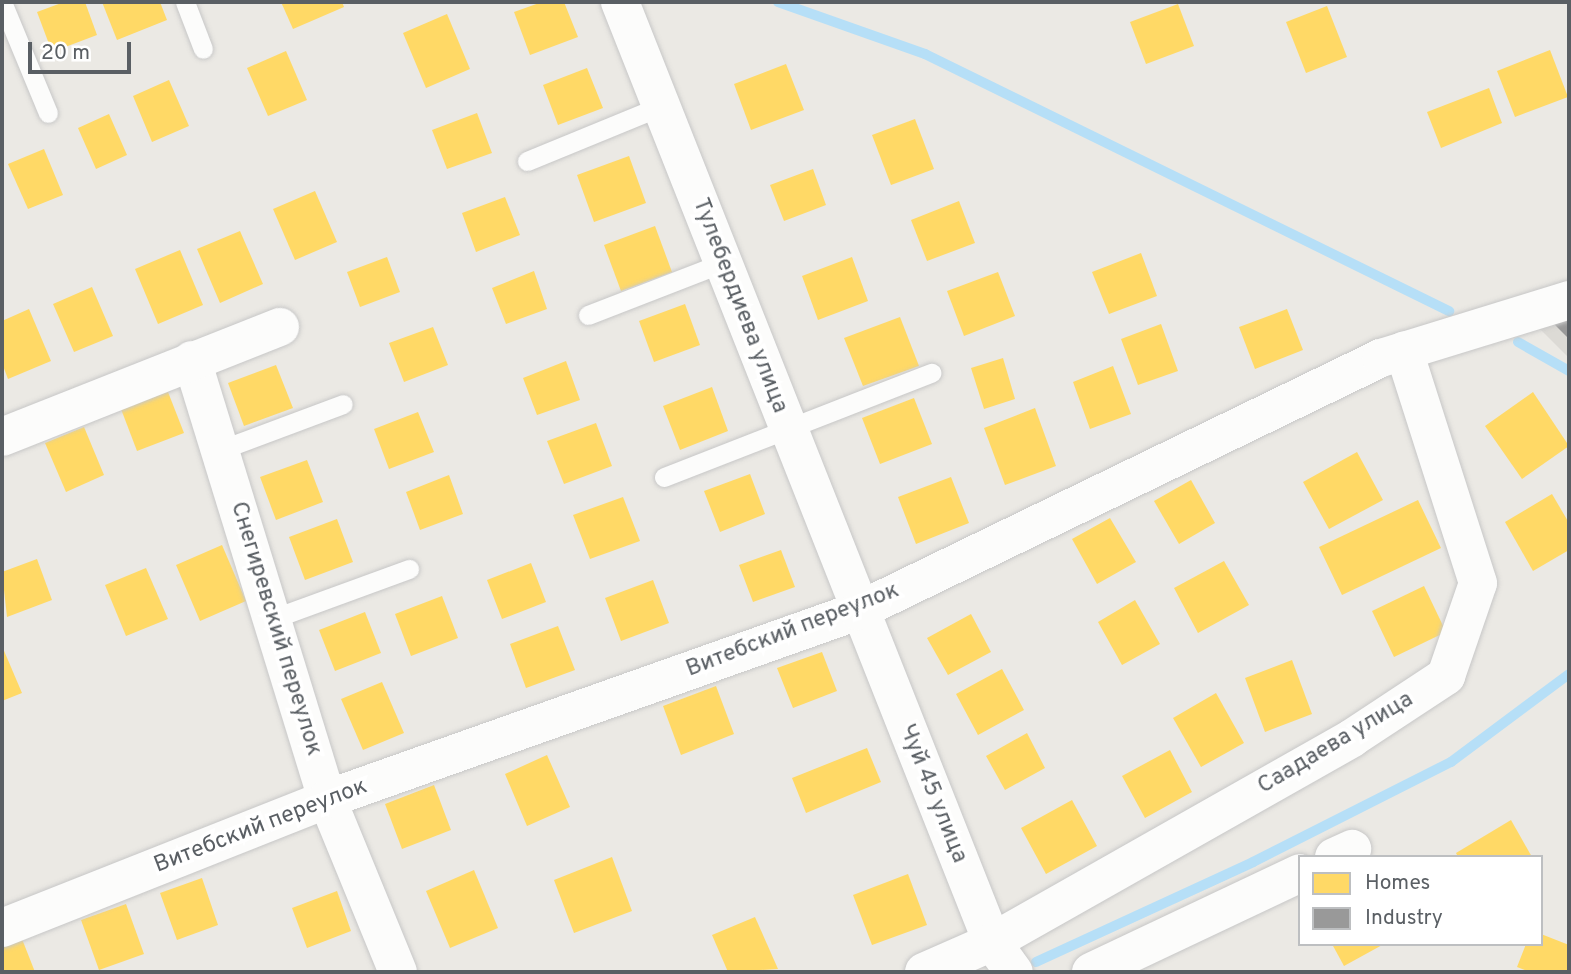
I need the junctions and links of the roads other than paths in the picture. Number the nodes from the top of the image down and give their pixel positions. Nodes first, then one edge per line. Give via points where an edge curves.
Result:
1 (2, 2) edge
2 (185, 2) edge
3 (620, 2) edge
4 (203, 49) dead end
5 (661, 106) junction
6 (48, 113) dead end
7 (527, 161) dead end
8 (722, 263) junction
9 (1569, 300) edge
10 (588, 315) dead end
11 (280, 327) dead end
12 (1404, 351) junction
13 (192, 360) junction
14 (931, 373) dead end
15 (343, 404) dead end
16 (787, 430) junction
17 (2, 437) edge
18 (220, 450) junction
19 (664, 477) dead end
20 (409, 569) dead end
21 (858, 611) junction
22 (272, 619) junction
23 (327, 799) junction
24 (1298, 874) edge
25 (2, 928) edge
26 (992, 942) junction
27 (398, 972) edge
28 (925, 972) edge
29 (1014, 972) edge
30 (1091, 972) edge

1 - 6 lane
2 - 4 lane
3 - 5 street, Тулебердиева улица
5 - 7 lane
5 - 8 street, Тулебердиева улица
8 - 10 lane
8 - 16 street, Тулебердиева улица
9 - 12 street, Витебский переулок
11 - 13 street
12 - 21 street, Витебский переулок via 1381,358
12 - 26 street, Саадаева улица via 1478,583 1446,676 1352,738
13 - 17 street
13 - 18 street, Снегиревский переулок
14 - 16 lane
15 - 18 lane
16 - 19 lane
16 - 21 street, Тулебердиева улица
18 - 22 street, Снегиревский переулок
20 - 22 lane
21 - 23 street, Витебский переулок
21 - 26 street, Чуй 45 улица
22 - 23 street, Снегиревский переулок
23 - 25 street, Витебский переулок
23 - 27 street, Снегиревский переулок
24 - 30 street
26 - 28 street, Саадаева улица
26 - 29 street, Чуй 45 улица

